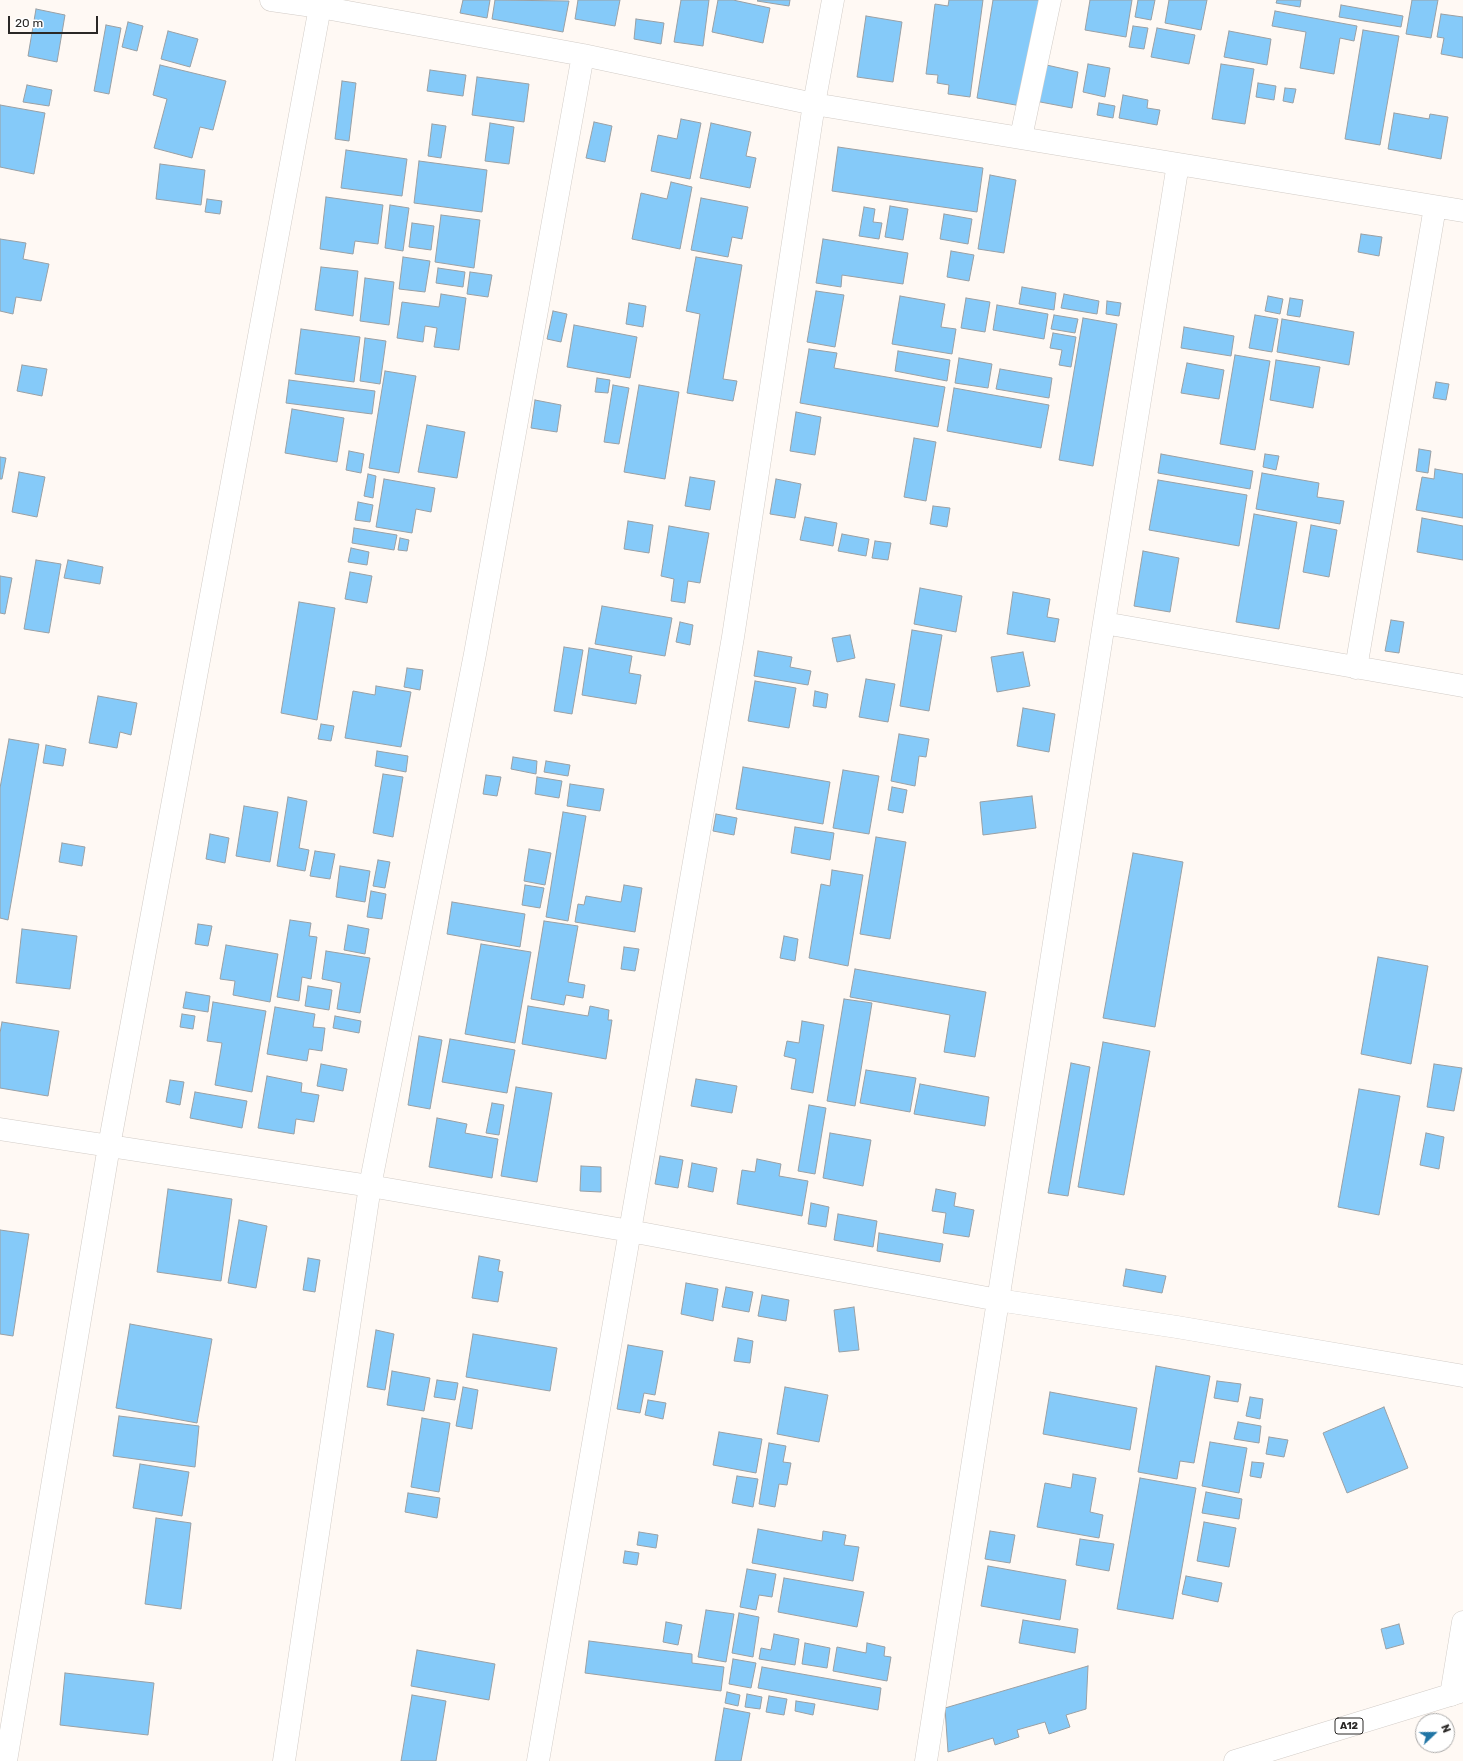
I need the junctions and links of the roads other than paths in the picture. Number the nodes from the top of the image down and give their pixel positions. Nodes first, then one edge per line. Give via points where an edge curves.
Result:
1 (272, 0) edge
2 (833, 0) edge
3 (1050, 0) edge
4 (320, 7) junction
5 (583, 55) junction
6 (814, 104) junction
7 (1021, 137) junction
8 (1178, 164) junction
9 (1435, 207) junction
10 (1463, 211) edge
11 (1104, 623) junction
12 (1356, 668) junction
13 (1463, 686) edge
14 (0, 1129) edge
15 (109, 1146) junction
16 (370, 1186) junction
17 (630, 1231) junction
18 (998, 1300) junction
19 (1463, 1376) edge
20 (1463, 1622) edge
21 (1457, 1693) edge
22 (6, 1761) edge
23 (284, 1761) edge
24 (538, 1761) edge
25 (926, 1761) edge
26 (1235, 1761) edge

1 - 4 street
2 - 6 street
3 - 7 street
4 - 5 street
4 - 15 street
5 - 6 street
5 - 16 street via 474,654
6 - 7 street
6 - 17 street via 733,638
7 - 8 street
8 - 9 street
8 - 11 street
9 - 10 street
9 - 12 street
11 - 12 street
11 - 18 street
12 - 13 street
14 - 15 street
15 - 16 street
15 - 22 street
16 - 17 street
16 - 23 street
17 - 18 street
17 - 24 street
18 - 19 street via 1178,1326
18 - 25 street
20 - 21 street
21 - 26 street, A12

